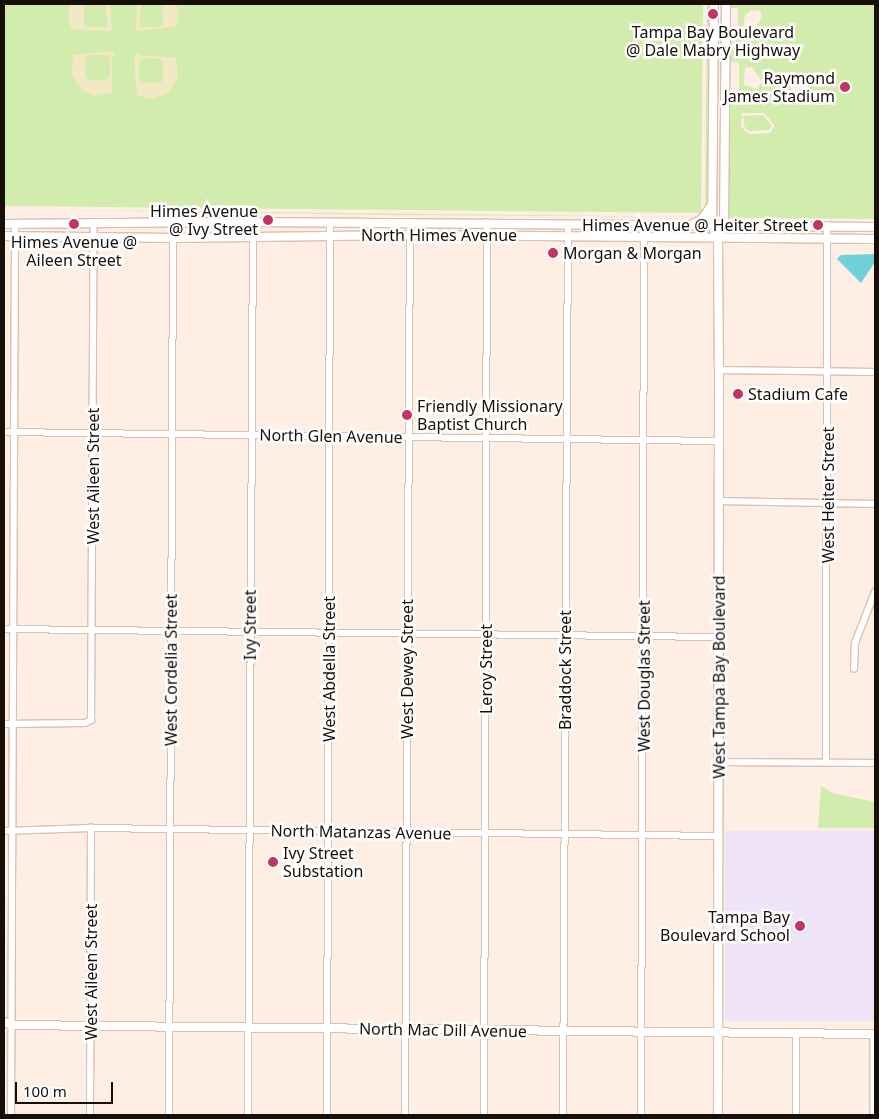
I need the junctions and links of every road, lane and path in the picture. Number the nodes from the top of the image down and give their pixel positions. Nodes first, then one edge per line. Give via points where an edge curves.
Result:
1 (714, 4) edge
2 (726, 4) edge
3 (714, 45) junction
4 (726, 45) junction
5 (713, 146) junction
6 (726, 146) junction
7 (713, 194) junction
8 (253, 222) junction
9 (330, 223) junction
10 (376, 223) junction
11 (410, 223) junction
12 (4, 224) edge
13 (15, 224) junction
14 (173, 224) junction
15 (487, 224) junction
16 (568, 224) junction
17 (94, 225) junction
18 (691, 225) junction
19 (712, 226) junction
20 (724, 226) junction
21 (827, 226) junction
22 (875, 227) edge
23 (253, 235) junction
24 (330, 235) junction
25 (376, 235) junction
26 (410, 235) junction
27 (4, 236) edge
28 (15, 236) junction
29 (94, 236) junction
30 (487, 236) junction
31 (568, 236) junction
32 (644, 237) junction
33 (173, 238) junction
34 (718, 238) junction
35 (827, 239) junction
36 (875, 239) edge
37 (719, 370) junction
38 (828, 371) junction
39 (875, 372) edge
40 (4, 432) edge
41 (15, 432) junction
42 (93, 433) junction
43 (172, 434) junction
44 (251, 435) junction
45 (330, 435) junction
46 (408, 436) junction
47 (487, 437) junction
48 (566, 438) junction
49 (645, 439) junction
50 (719, 440) junction
51 (719, 501) junction
52 (828, 503) junction
53 (875, 504) edge
54 (875, 592) edge
55 (4, 629) edge
56 (13, 629) junction
57 (93, 630) junction
58 (172, 631) junction
59 (250, 632) junction
60 (329, 633) junction
61 (408, 634) junction
62 (487, 635) junction
63 (565, 635) junction
64 (644, 636) junction
65 (718, 637) junction
66 (854, 669) dead end
67 (4, 724) edge
68 (16, 724) junction
69 (719, 762) junction
70 (826, 763) junction
71 (875, 763) edge
72 (91, 828) junction
73 (15, 829) junction
74 (170, 829) junction
75 (249, 830) junction
76 (4, 831) edge
77 (328, 831) junction
78 (407, 832) junction
79 (486, 833) junction
80 (564, 834) junction
81 (643, 835) junction
82 (718, 836) junction
83 (4, 1022) edge
84 (90, 1026) junction
85 (170, 1026) junction
86 (8, 1027) edge
87 (248, 1028) junction
88 (327, 1029) junction
89 (406, 1029) junction
90 (484, 1030) junction
91 (563, 1031) junction
92 (642, 1032) junction
93 (718, 1032) junction
94 (796, 1033) junction
95 (875, 1034) edge
96 (11, 1115) edge
97 (90, 1115) edge
98 (169, 1115) edge
99 (248, 1115) edge
100 (327, 1115) edge
101 (405, 1115) edge
102 (484, 1115) edge
103 (563, 1115) edge
104 (641, 1115) edge
105 (718, 1115) edge
106 (796, 1115) edge
107 (874, 1115) edge

1 - 3 street, West Tampa Bay Boulevard
2 - 4 street, West Tampa Bay Boulevard
3 - 4 street
3 - 5 street, West Tampa Bay Boulevard
4 - 6 street, West Tampa Bay Boulevard
5 - 6 street
5 - 7 street, West Tampa Bay Boulevard
6 - 20 street, West Tampa Bay Boulevard
7 - 18 street via 708,213
7 - 19 street, West Tampa Bay Boulevard
8 - 9 street, North Himes Avenue
8 - 14 street, North Himes Avenue
8 - 23 street, Ivy Street
9 - 10 street, North Himes Avenue
9 - 24 street, West Abdella Street
10 - 11 street, North Himes Avenue
10 - 25 street
11 - 15 street, North Himes Avenue
11 - 26 street, West Dewey Street
12 - 13 street, North Himes Avenue
13 - 17 street, North Himes Avenue
13 - 28 street
14 - 17 street, North Himes Avenue
14 - 33 street, West Cordelia Street
15 - 16 street, North Himes Avenue
15 - 30 street, Leroy Street
16 - 18 street, North Himes Avenue
16 - 31 street, Braddock Street
17 - 29 street, West Aileen Street
18 - 19 street, North Himes Avenue
19 - 20 street, North Himes Avenue
19 - 34 street, West Tampa Bay Boulevard
20 - 21 street, North Himes Avenue
20 - 34 street, West Tampa Bay Boulevard
21 - 22 street, North Himes Avenue
21 - 35 street, West Heiter Street
23 - 24 street, North Himes Avenue
23 - 33 street, North Himes Avenue
23 - 44 street, Ivy Street
24 - 25 street, North Himes Avenue
24 - 45 street, West Abdella Street
25 - 26 street, North Himes Avenue
26 - 30 street, North Himes Avenue
26 - 46 street, West Dewey Street
27 - 28 street, North Himes Avenue
28 - 29 street, North Himes Avenue
28 - 41 street
29 - 33 street, North Himes Avenue
29 - 42 street, West Aileen Street
30 - 31 street, North Himes Avenue
30 - 47 street, Leroy Street
31 - 32 street, North Himes Avenue
31 - 48 street, Braddock Street
32 - 34 street, North Himes Avenue
32 - 49 street, West Douglas Street
33 - 43 street, West Cordelia Street
34 - 35 street, North Himes Avenue
34 - 37 street, West Tampa Bay Boulevard
35 - 36 street, North Himes Avenue
35 - 38 street, West Heiter Street
37 - 38 street
37 - 50 street, West Tampa Bay Boulevard
38 - 39 street
38 - 52 street, West Heiter Street
40 - 41 street, North Glen Avenue
41 - 42 street, North Glen Avenue
41 - 56 street
42 - 43 street, North Glen Avenue
42 - 57 street, West Aileen Street
43 - 44 street, North Glen Avenue
43 - 58 street, West Cordelia Street
44 - 45 street, North Glen Avenue
44 - 59 street, Ivy Street
45 - 46 street, North Glen Avenue
45 - 60 street, West Abdella Street
46 - 47 street, North Glen Avenue
46 - 61 street, West Dewey Street
47 - 48 street, North Glen Avenue
47 - 62 street, Leroy Street
48 - 49 street, North Glen Avenue
48 - 63 street, Braddock Street
49 - 50 street, North Glen Avenue
49 - 64 street, West Douglas Street
50 - 51 street, West Tampa Bay Boulevard
51 - 52 street
51 - 65 street, West Tampa Bay Boulevard
52 - 53 street
52 - 70 street, West Heiter Street
54 - 66 street via 855,643
55 - 56 street
56 - 57 street
56 - 68 street
57 - 58 street
57 - 68 street, West Aileen Street via 91,720 86,723
58 - 59 street
58 - 74 street, West Cordelia Street
59 - 60 street
59 - 75 street, Ivy Street
60 - 61 street
60 - 77 street, West Abdella Street
61 - 62 street
61 - 78 street, West Dewey Street
62 - 63 street
62 - 79 street, Leroy Street
63 - 64 street
63 - 80 street, Braddock Street
64 - 65 street
64 - 81 street, West Douglas Street
65 - 69 street, West Tampa Bay Boulevard
67 - 68 street
68 - 73 street
69 - 70 street
69 - 82 street, West Tampa Bay Boulevard
70 - 71 street
72 - 73 street, North Matanzas Avenue
72 - 74 street, North Matanzas Avenue
72 - 84 street, West Aileen Street
73 - 76 street, North Matanzas Avenue
73 - 86 street
74 - 75 street, North Matanzas Avenue
74 - 85 street, West Cordelia Street
75 - 77 street, North Matanzas Avenue
75 - 87 street, Ivy Street
77 - 78 street, North Matanzas Avenue
77 - 88 street, West Abdella Street
78 - 79 street, North Matanzas Avenue
78 - 89 street, West Dewey Street
79 - 80 street, North Matanzas Avenue
79 - 90 street, Leroy Street
80 - 81 street, North Matanzas Avenue
80 - 91 street, Braddock Street
81 - 82 street, North Matanzas Avenue
81 - 92 street, West Douglas Street
82 - 93 street, West Tampa Bay Boulevard
83 - 86 street, North Mac Dill Avenue
84 - 85 street, North Mac Dill Avenue
84 - 86 street, North Mac Dill Avenue
84 - 97 street, West Aileen Street
85 - 87 street, North Mac Dill Avenue
85 - 98 street, West Cordelia Street
86 - 96 street
87 - 88 street, North Mac Dill Avenue
87 - 99 street, Ivy Street
88 - 89 street, North Mac Dill Avenue
88 - 100 street, West Abdella Street
89 - 90 street, North Mac Dill Avenue
89 - 101 street, West Dewey Street
90 - 91 street, North Mac Dill Avenue
90 - 102 street, Leroy Street
91 - 92 street, North Mac Dill Avenue
91 - 103 street, Braddock Street
92 - 93 street, North Mac Dill Avenue
92 - 104 street, West Douglas Street
93 - 94 street, North Mac Dill Avenue
93 - 105 street, West Tampa Bay Boulevard
94 - 95 street, North Mac Dill Avenue
94 - 106 street
95 - 107 street

